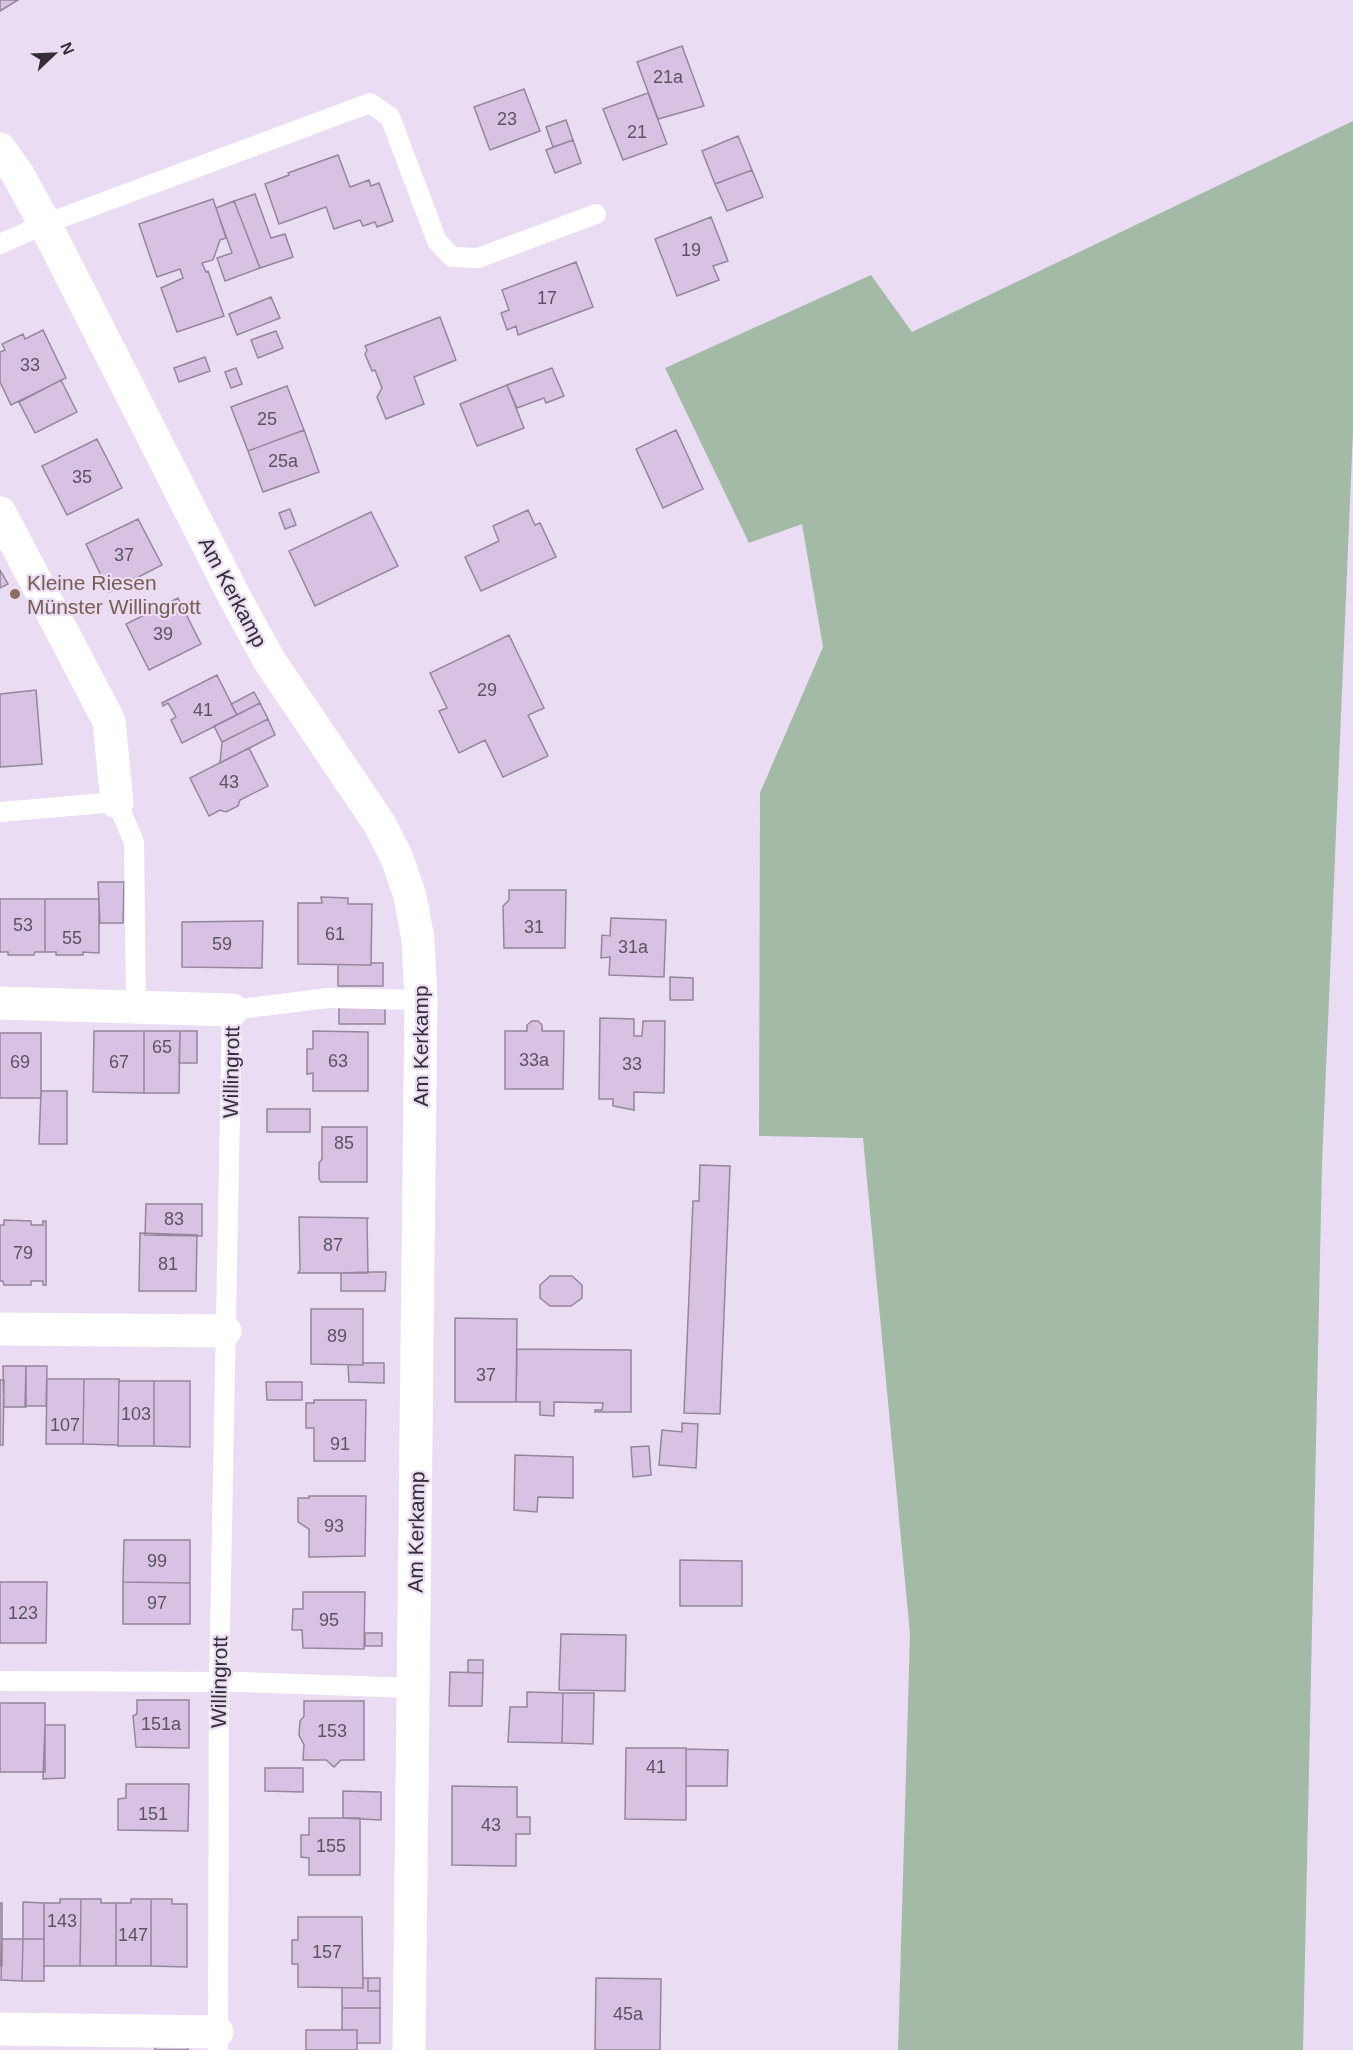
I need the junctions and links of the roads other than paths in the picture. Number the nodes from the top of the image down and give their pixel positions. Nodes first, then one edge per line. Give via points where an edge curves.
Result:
1 (0, 149) edge
2 (596, 214) dead end
3 (45, 224) junction
4 (0, 244) edge
5 (0, 513) edge
6 (117, 802) junction
7 (0, 812) edge
8 (421, 1000) junction
9 (0, 1003) edge
10 (136, 1006) junction
11 (232, 1010) junction
12 (0, 1329) edge
13 (225, 1331) junction
14 (0, 1682) edge
15 (219, 1682) junction
16 (414, 1688) junction
17 (0, 2030) edge
18 (218, 2041) edge
19 (409, 2050) edge

1 - 3 street, Am Kerkamp
2 - 3 lane via 478,258 452,257 437,241 390,117 370,103
3 - 4 lane
3 - 8 street, Am Kerkamp via 269,660 379,823 397,858 410,896 418,939
5 - 6 street via 109,721
6 - 7 lane
6 - 10 lane via 134,842
8 - 11 lane via 328,998
8 - 16 street, Am Kerkamp
9 - 10 street, Willingrott
10 - 11 street, Willingrott
11 - 13 lane, Willingrott
12 - 13 street
13 - 15 lane, Willingrott
14 - 15 lane
15 - 16 lane
15 - 18 lane, Willingrott
16 - 19 street, Am Kerkamp
17 - 18 street, Willingrott

